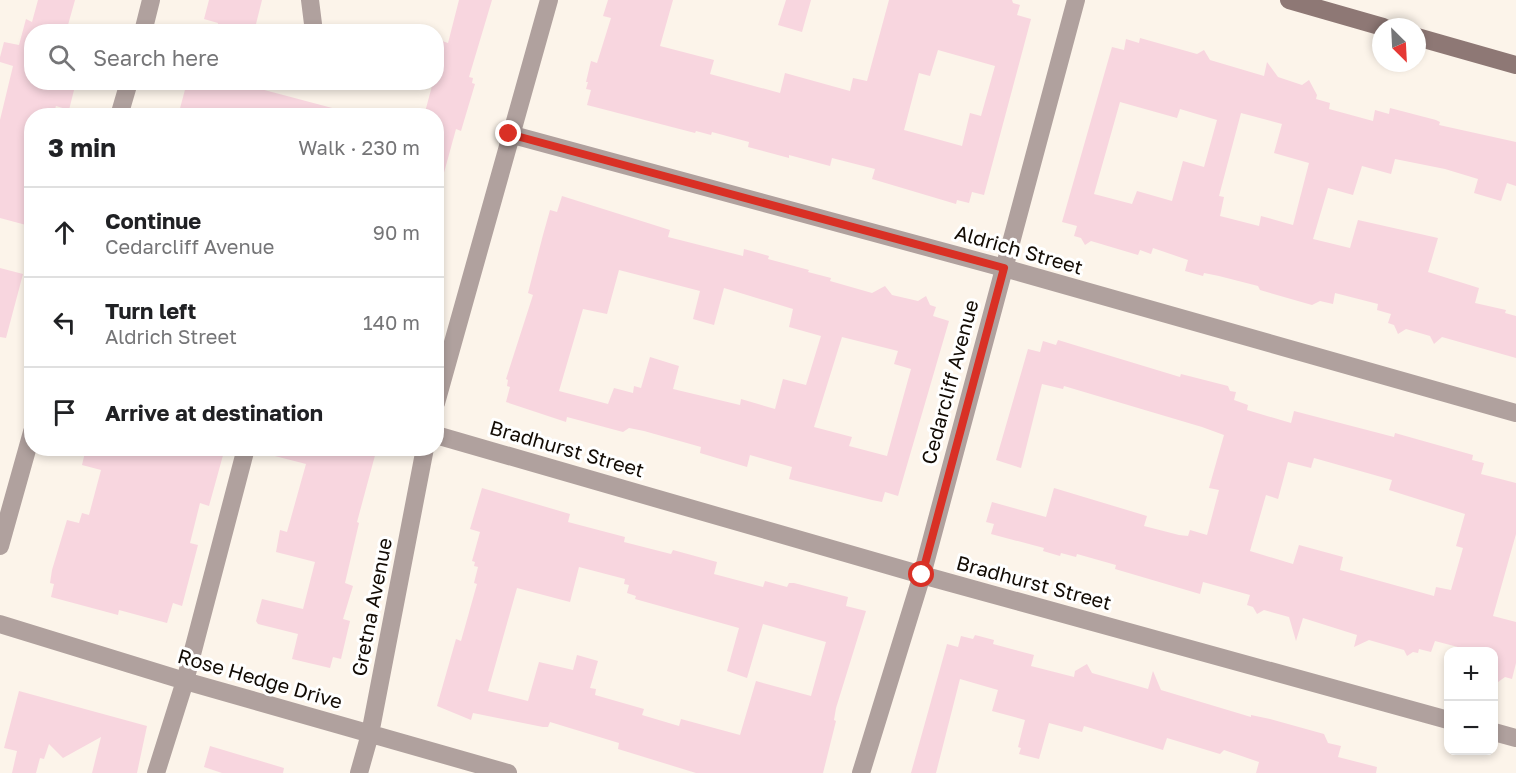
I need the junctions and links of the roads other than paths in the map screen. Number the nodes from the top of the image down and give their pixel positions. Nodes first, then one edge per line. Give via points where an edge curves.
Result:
1 (152, 0) edge
2 (310, 0) edge
3 (549, 0) edge
4 (1076, 0) edge
5 (1289, 0) edge
6 (145, 24) edge
7 (313, 24) edge
8 (1372, 24) edge
9 (1426, 40) edge
10 (1516, 65) edge
11 (127, 90) edge
12 (121, 108) edge
13 (509, 134) junction
14 (1004, 268) junction
15 (444, 374) edge
16 (1516, 413) edge
17 (444, 437) edge
18 (25, 456) edge
19 (244, 456) edge
20 (423, 456) edge
21 (0, 546) edge
22 (922, 575) junction
23 (0, 624) edge
24 (185, 681) junction
25 (1444, 719) edge
26 (1498, 733) edge
27 (370, 734) junction
28 (1516, 738) edge
29 (156, 773) edge
30 (359, 773) edge
31 (508, 773) edge
32 (861, 773) edge

1 - 6 street
2 - 7 street
3 - 13 street
4 - 14 street, Cedarcliff Avenue
5 - 8 street
9 - 10 street
11 - 12 street
13 - 14 street, Aldrich Street
13 - 15 street
14 - 16 street, Aldrich Street
14 - 22 street, Cedarcliff Avenue
17 - 22 street, Bradhurst Street
18 - 21 street
19 - 24 street
20 - 27 street, Gretna Avenue
22 - 25 street, Bradhurst Street
22 - 32 street, Cedarcliff Avenue
23 - 24 street, Rose Hedge Drive
24 - 27 street, Rose Hedge Drive
24 - 29 street
26 - 28 street
27 - 30 street, Gretna Avenue
27 - 31 street, Rose Hedge Drive

